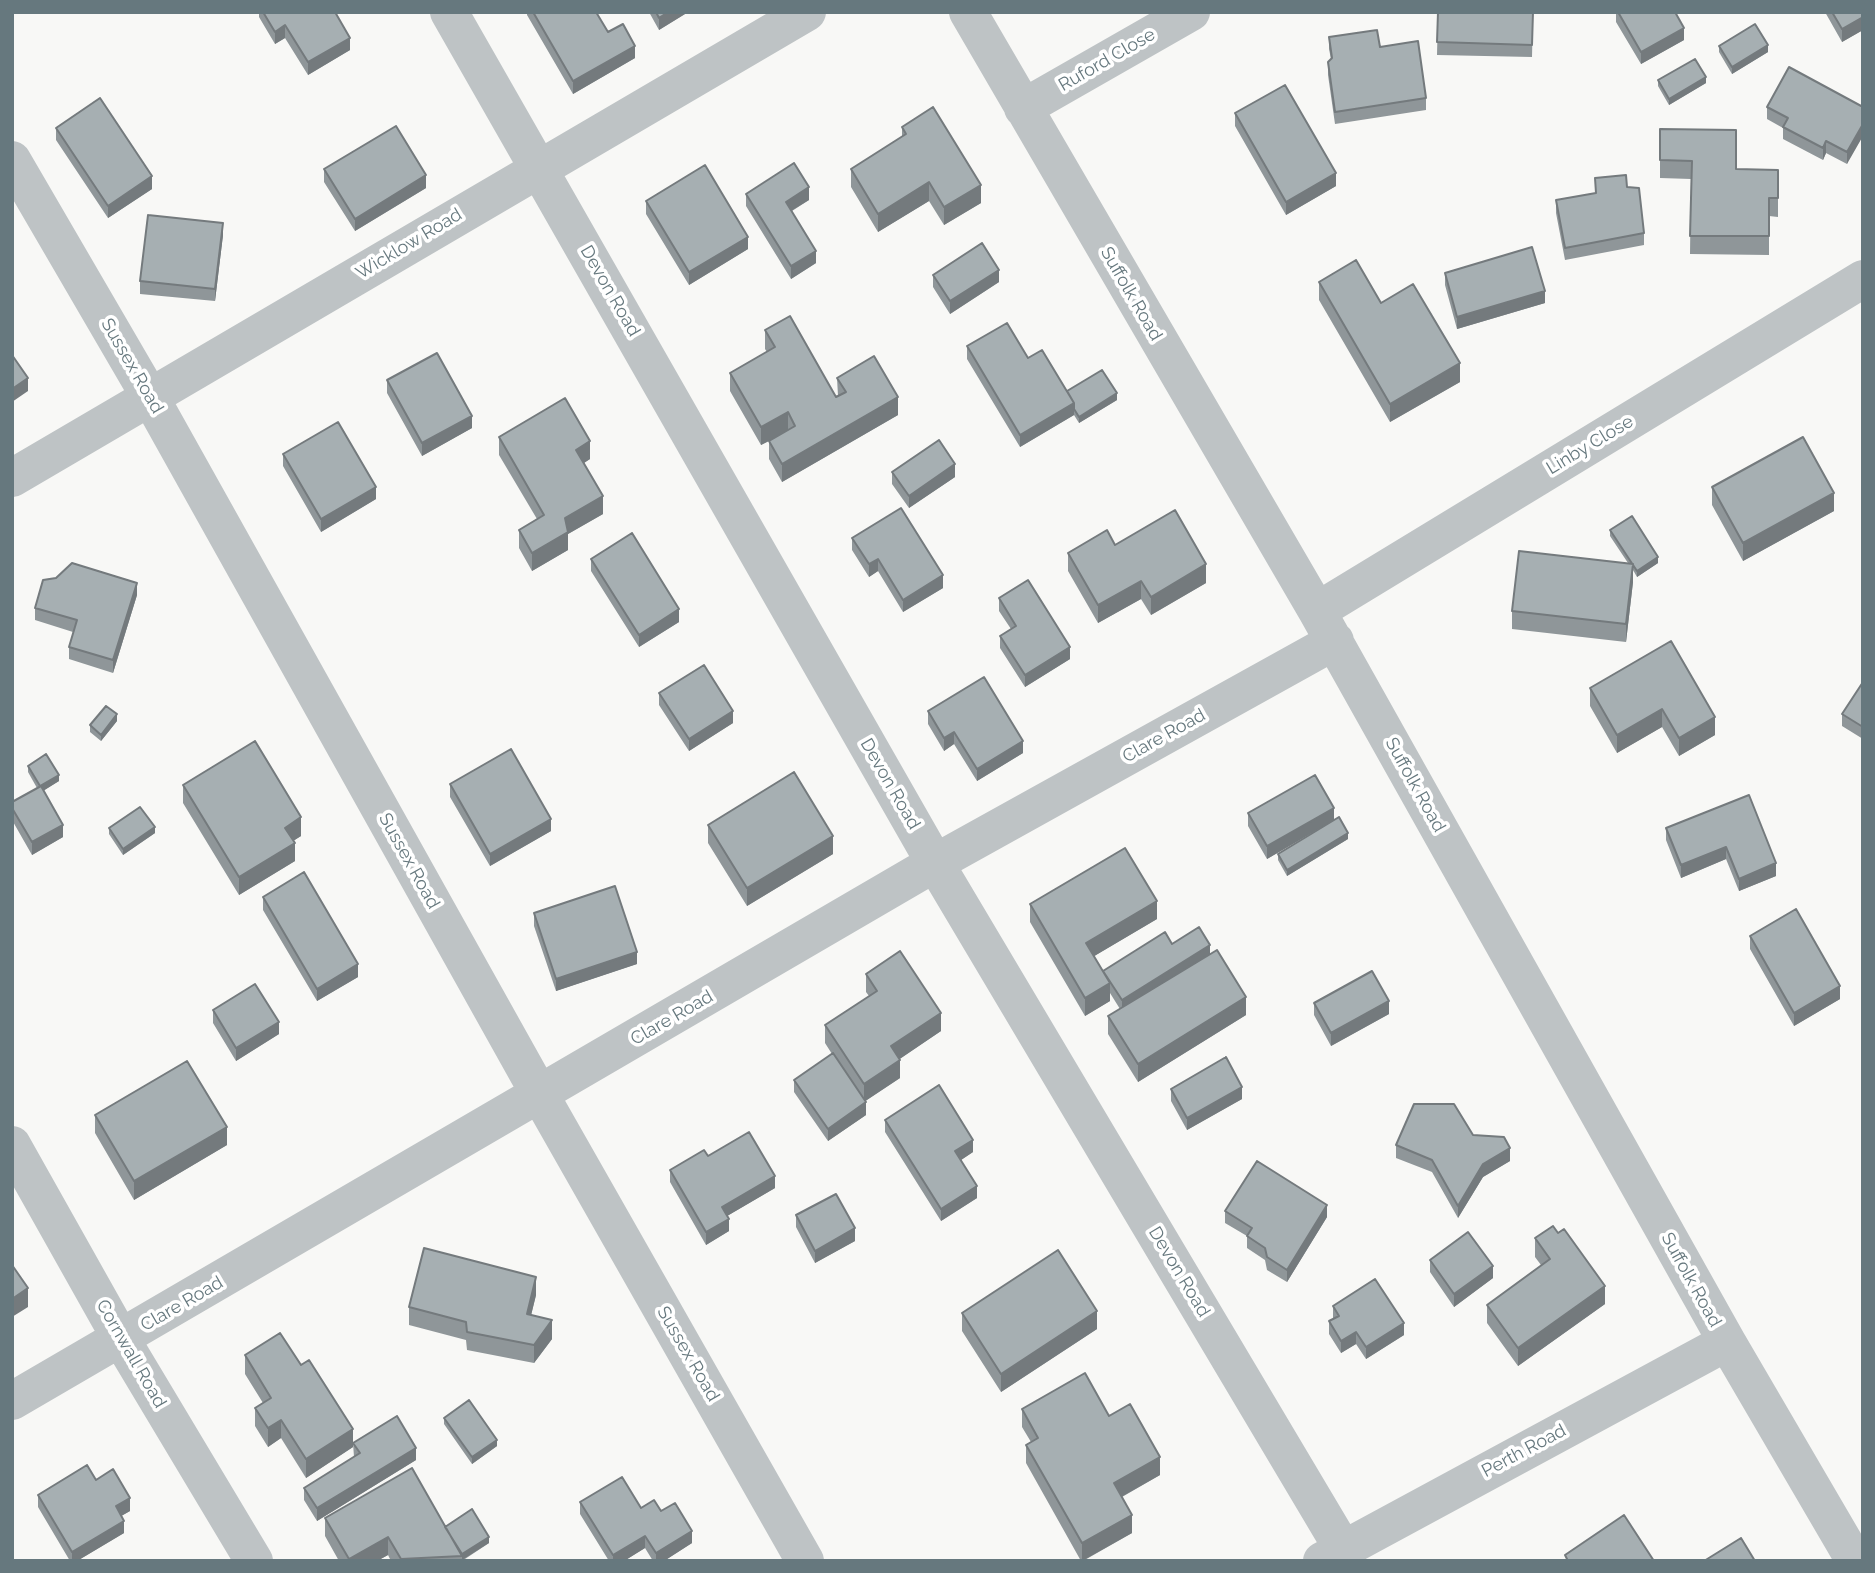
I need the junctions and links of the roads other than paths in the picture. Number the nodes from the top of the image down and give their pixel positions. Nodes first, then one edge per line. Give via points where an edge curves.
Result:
1 (449, 12) edge
2 (807, 12) edge
3 (968, 12) edge
4 (1191, 12) edge
5 (1023, 108) junction
6 (12, 160) edge
7 (539, 167) junction
8 (1862, 282) edge
9 (150, 397) junction
10 (12, 478) edge
11 (1326, 626) junction
12 (935, 863) junction
13 (540, 1095) junction
14 (12, 1145) edge
15 (121, 1339) junction
16 (1727, 1342) junction
17 (12, 1401) edge
18 (1332, 1555) edge
19 (254, 1561) edge
20 (805, 1561) edge
21 (1855, 1561) edge

1 - 7 street, Devon Road
2 - 7 street, Wicklow Road
3 - 5 street, Suffolk Road
4 - 5 street, Ruford Close
5 - 11 street, Suffolk Road
6 - 9 street, Sussex Road
7 - 9 street, Wicklow Road
7 - 12 street, Devon Road
8 - 11 street, Linby Close
9 - 10 street, Wicklow Road
9 - 13 street, Sussex Road
11 - 12 street, Clare Road
11 - 16 street, Suffolk Road
12 - 13 street, Clare Road
12 - 18 street, Devon Road
13 - 15 street, Clare Road
13 - 20 street, Sussex Road
14 - 15 street, Cornwall Road
15 - 17 street, Clare Road
15 - 19 street, Cornwall Road
16 - 18 street, Perth Road
16 - 21 street, Suffolk Road

